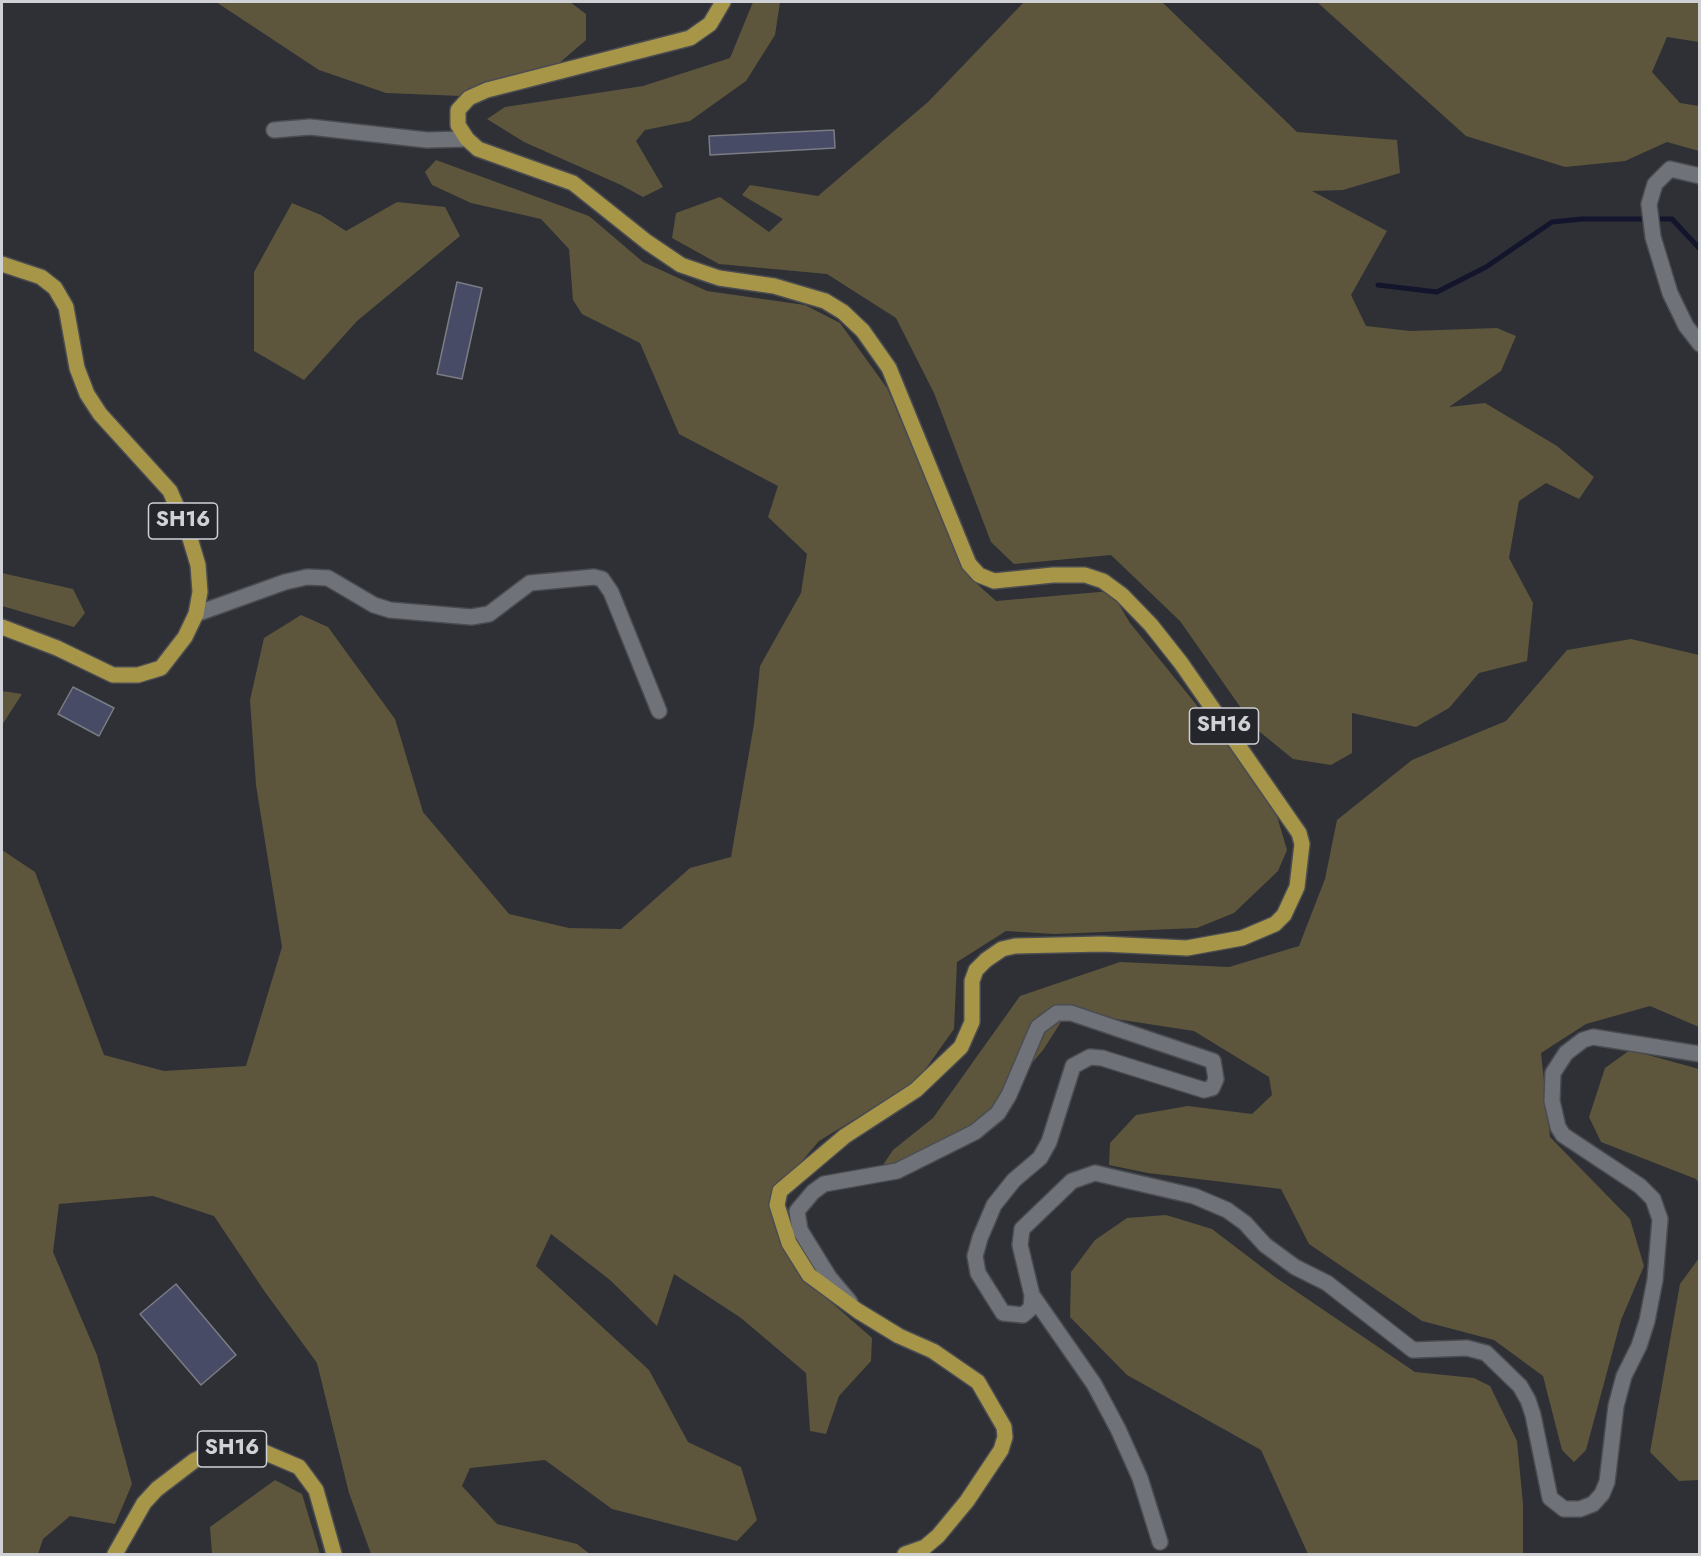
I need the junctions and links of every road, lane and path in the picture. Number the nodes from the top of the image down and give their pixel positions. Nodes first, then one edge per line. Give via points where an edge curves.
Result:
1 (723, 2) edge
2 (274, 130) dead end
3 (467, 139) junction
4 (1700, 176) edge
5 (2, 264) edge
6 (1700, 344) edge
7 (196, 614) junction
8 (2, 627) edge
9 (659, 711) dead end
10 (1700, 1054) edge
11 (1032, 1295) junction
12 (858, 1311) junction
13 (1160, 1542) dead end
14 (114, 1554) edge
15 (334, 1554) edge
16 (905, 1554) edge

1 - 3 main road via 710,24 690,38 518,80 469,98 458,110 458,125
2 - 3 street via 309,127 427,140
3 - 12 main road, SH16 via 478,148 573,183 681,265 719,279 784,289 843,312 863,331 889,368 969,564 979,575 994,581 1085,574 1103,580 1122,595 1181,663 1299,833 1302,844 1297,887 1284,915 1275,924 1242,938 1187,948 1102,944 1015,946 1002,949 976,970 972,981 972,1022 962,1047 916,1090 845,1136 792,1179 777,1198 789,1243 809,1275
4 - 6 street via 1670,169 1655,184 1649,204 1653,237 1670,293
5 - 7 main road, SH16 via 41,277 55,288 66,307 77,368 87,394 100,414 170,491 198,565 200,592
7 - 8 main road, SH16 via 185,637 161,668 138,675 113,675
7 - 9 street via 307,577 328,578 390,610 471,617 489,614 530,583 594,577 602,579 611,592
10 - 11 street via 1593,1037 1566,1053 1553,1073 1552,1101 1563,1135 1640,1186 1653,1199 1659,1219 1655,1280 1647,1321 1616,1406 1607,1482 1593,1504 1580,1509 1564,1509 1550,1498 1527,1400 1520,1386 1486,1353 1467,1348 1413,1350 1327,1283 1295,1267 1265,1245 1227,1210 1194,1196 1095,1173 1072,1181 1022,1229 1020,1245
11 - 12 street via 1031,1308 1023,1315 1003,1313 978,1273 975,1256 994,1205 1014,1180 1040,1158 1049,1142 1072,1066 1090,1057 1102,1059 1209,1090 1216,1079 1213,1061 1071,1013 1057,1013 1049,1018 1038,1027 998,1113 975,1132 897,1171 824,1184 797,1211 800,1230 829,1277
11 - 13 street via 1094,1384 1118,1429 1140,1478
12 - 16 main road, SH16 via 898,1336 933,1351 978,1382 1004,1427 1001,1450 967,1501 938,1536 925,1547
14 - 15 main road, SH16 via 144,1503 157,1489 195,1460 220,1449 259,1450 299,1467 316,1491

